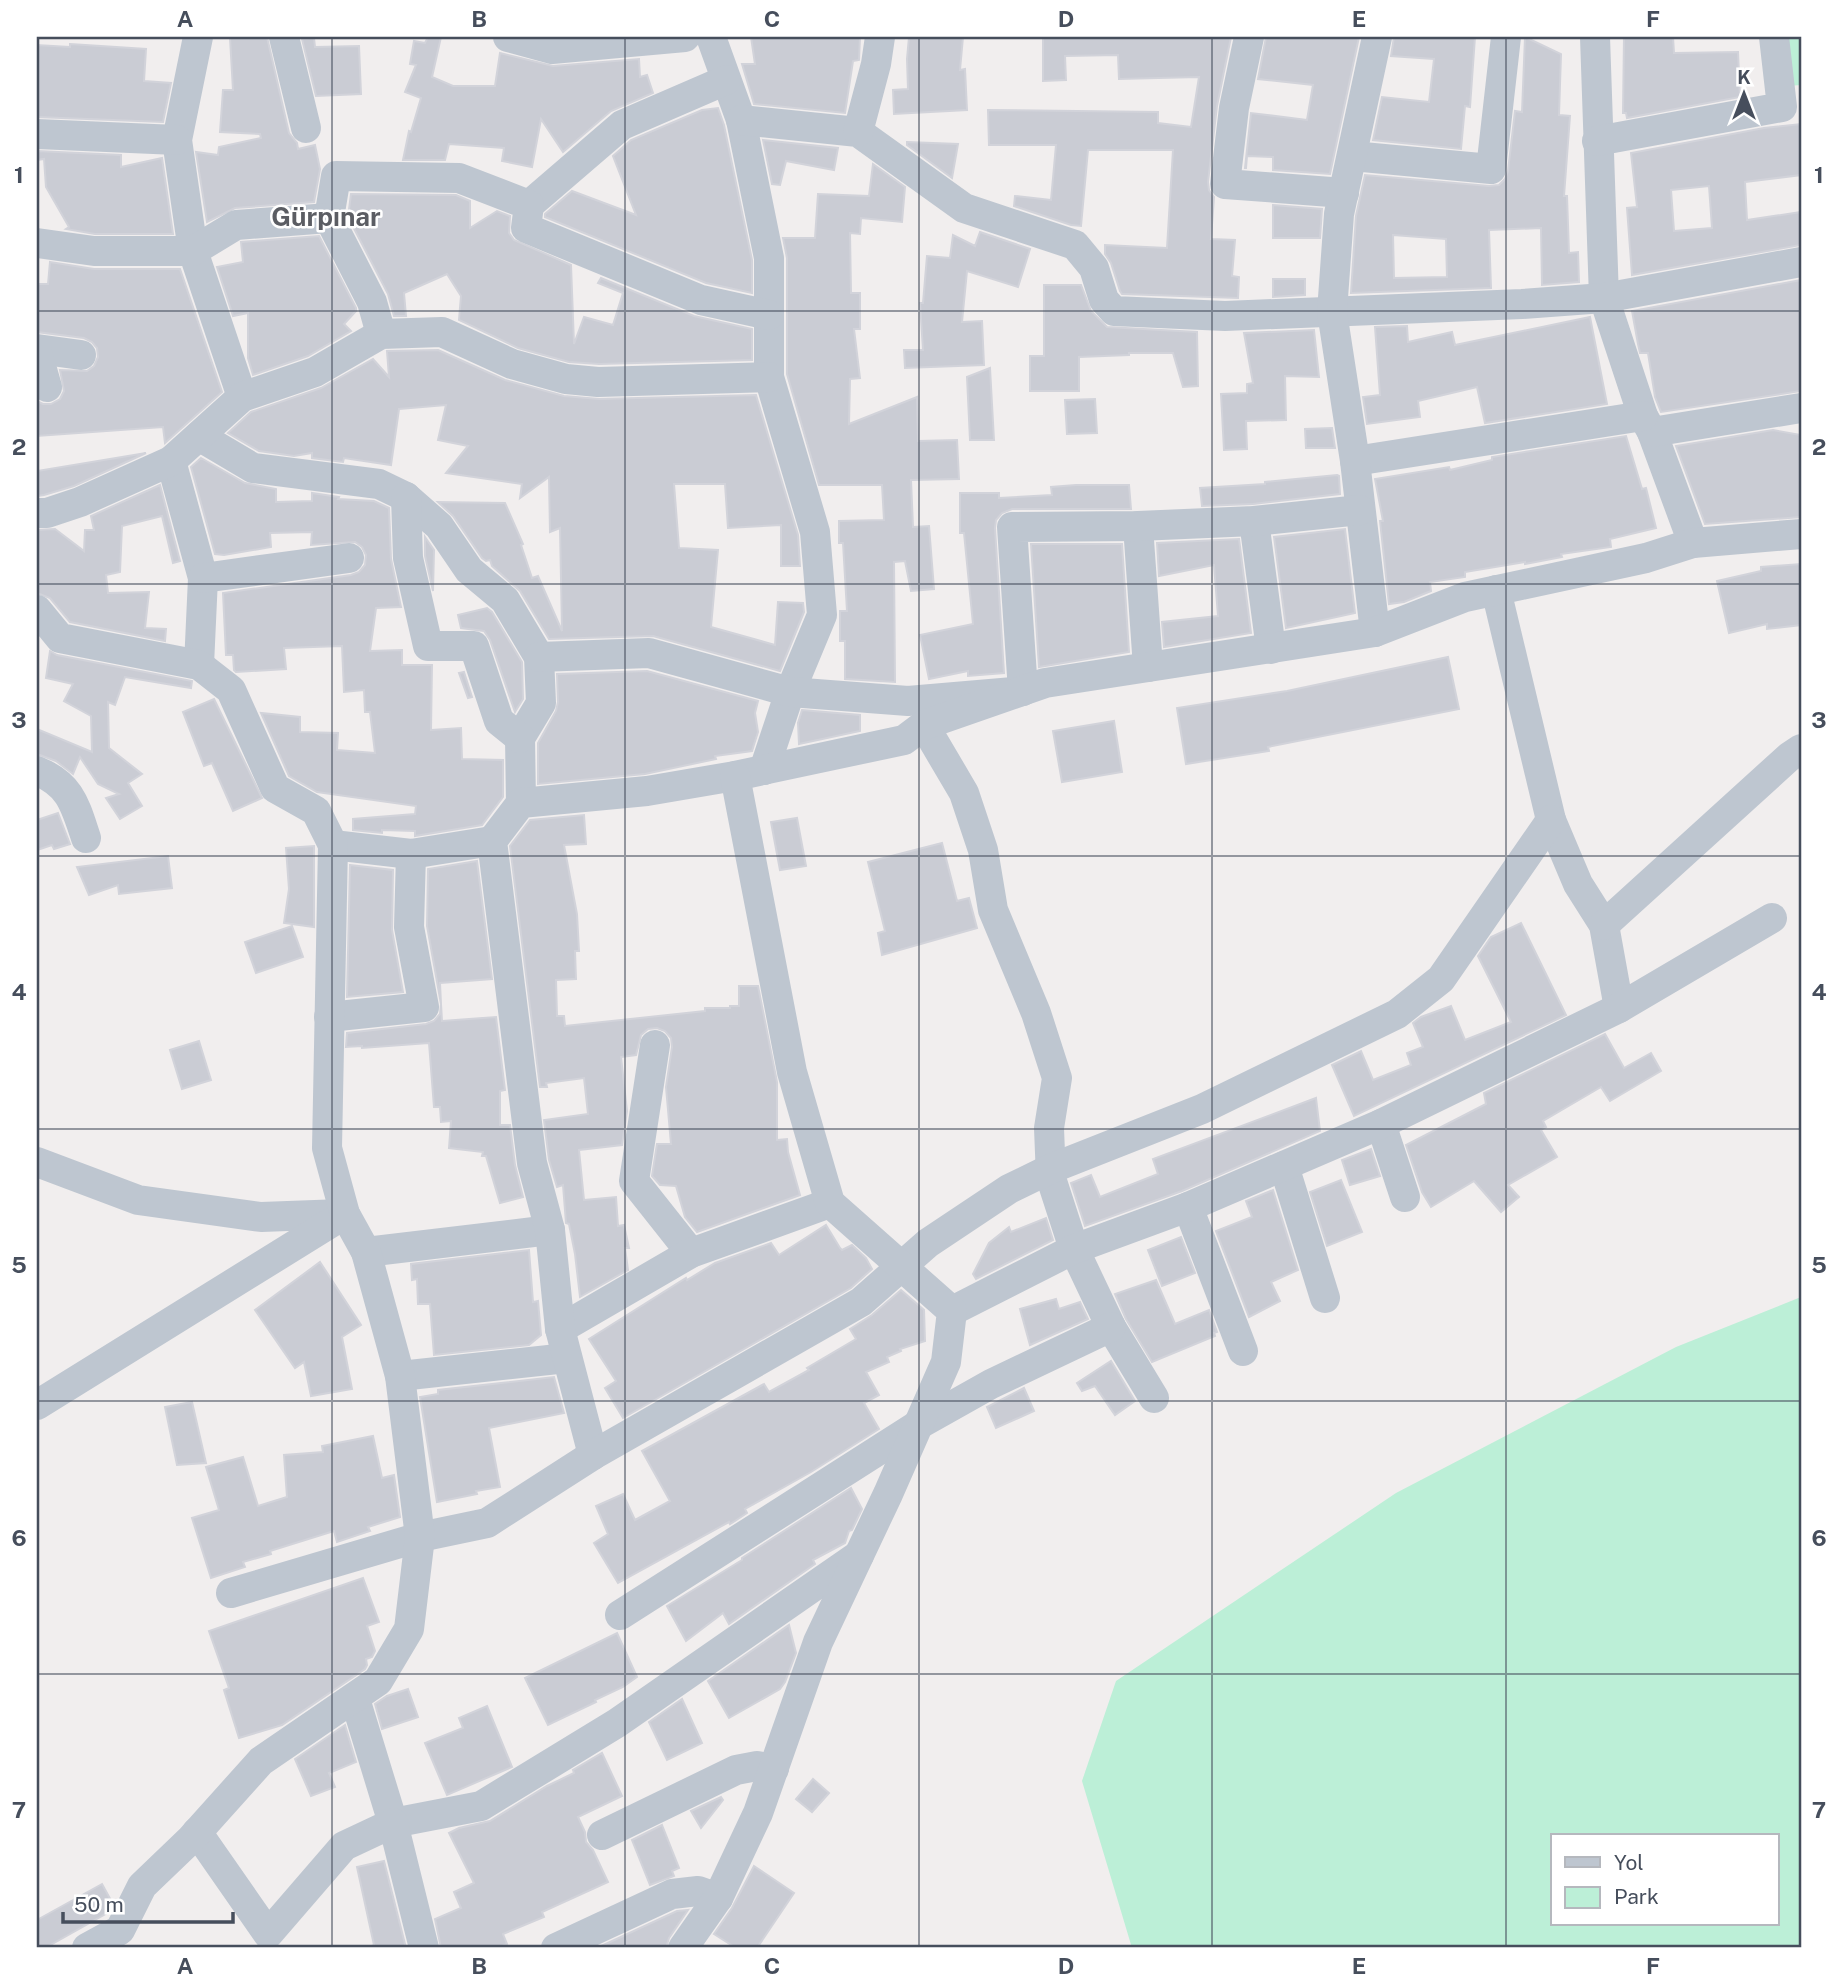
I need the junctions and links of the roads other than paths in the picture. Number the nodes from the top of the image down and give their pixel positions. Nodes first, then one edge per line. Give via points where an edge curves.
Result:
1 (198, 37) edge
2 (285, 37) edge
3 (508, 37) edge
4 (685, 37) edge
5 (711, 37) edge
6 (880, 37) edge
7 (1249, 37) edge
8 (1377, 37) edge
9 (1506, 37) edge
10 (1595, 37) edge
11 (1774, 37) edge
12 (726, 80) junction
13 (1792, 106) edge
14 (741, 120) junction
15 (306, 128) dead end
16 (858, 132) junction
17 (37, 134) edge
18 (177, 140) junction
19 (1597, 141) junction
20 (1352, 156) junction
21 (1344, 193) junction
22 (529, 205) junction
23 (329, 218) junction
24 (37, 243) edge
25 (194, 251) junction
26 (1801, 262) edge
27 (1604, 298) junction
28 (1332, 312) junction
29 (769, 315) junction
30 (381, 334) junction
31 (37, 350) edge
32 (80, 355) dead end
33 (769, 377) junction
34 (47, 387) dead end
35 (242, 397) junction
36 (1801, 408) edge
37 (1647, 424) junction
38 (199, 436) junction
39 (171, 461) junction
40 (1355, 461) junction
41 (406, 497) junction
42 (1360, 510) junction
43 (37, 513) edge
44 (1254, 521) junction
45 (1138, 526) junction
46 (1801, 534) edge
47 (1693, 543) junction
48 (349, 558) dead end
49 (203, 578) junction
50 (1496, 590) junction
51 (37, 610) edge
52 (1375, 632) junction
53 (1271, 649) junction
54 (539, 657) junction
55 (198, 665) junction
56 (1149, 667) junction
57 (1023, 691) junction
58 (790, 692) junction
59 (924, 725) junction
60 (520, 738) junction
61 (1801, 749) edge
62 (764, 769) junction
63 (37, 771) edge
64 (735, 776) junction
65 (521, 803) junction
66 (1551, 820) junction
67 (86, 838) dead end
68 (492, 841) junction
69 (333, 845) junction
70 (411, 854) junction
71 (1772, 918) dead end
72 (1604, 925) junction
73 (1619, 1008) junction
74 (329, 1017) junction
75 (655, 1045) dead end
76 (1381, 1124) junction
77 (37, 1162) edge
78 (1284, 1166) junction
79 (1050, 1169) junction
80 (1405, 1197) dead end
81 (830, 1203) junction
82 (1188, 1207) junction
83 (345, 1214) junction
84 (550, 1230) junction
85 (1074, 1249) junction
86 (366, 1252) junction
87 (691, 1253) junction
88 (903, 1267) junction
89 (1325, 1298) dead end
90 (952, 1311) junction
91 (1111, 1326) junction
92 (560, 1329) junction
93 (1243, 1351) dead end
94 (568, 1359) junction
95 (400, 1376) junction
96 (1154, 1398) dead end
97 (37, 1405) edge
98 (918, 1425) junction
99 (593, 1455) junction
100 (420, 1537) junction
101 (859, 1555) junction
102 (231, 1593) dead end
103 (620, 1615) dead end
104 (355, 1699) junction
105 (774, 1769) junction
106 (393, 1823) junction
107 (197, 1832) junction
108 (602, 1835) dead end
109 (718, 1898) junction
110 (87, 1948) edge
111 (424, 1948) edge
112 (556, 1948) edge
113 (683, 1948) edge

1 - 18 street
2 - 15 street
3 - 4 street via 552,49
5 - 12 street
6 - 16 street
7 - 21 street via 1225,184
8 - 20 street
9 - 20 street via 1491,169
10 - 19 street
11 - 13 street
12 - 14 street
12 - 22 street via 622,125
13 - 19 street
14 - 16 street
14 - 29 street via 769,258
16 - 28 street via 964,208 1075,245 1094,268 1104,300 1114,311 1225,316
17 - 18 street
18 - 25 street
19 - 27 street
20 - 21 street
21 - 28 street
22 - 23 street via 459,178 336,176
22 - 29 street via 526,228 701,300
23 - 25 street via 236,225
23 - 30 street via 372,302
24 - 25 street via 94,251
25 - 35 street
26 - 27 street
27 - 28 street
27 - 37 street
28 - 40 street
29 - 33 street
30 - 33 street via 442,332 512,364 566,379
30 - 35 street via 315,372
31 - 32 street
31 - 34 street
33 - 58 street via 815,532 822,615
35 - 38 street
36 - 37 street
37 - 40 street
37 - 47 street
38 - 39 street
38 - 41 street via 253,468 379,484
39 - 43 street via 80,502
39 - 49 street
40 - 42 street
41 - 54 street via 439,526 469,570 505,600
41 - 60 street via 408,558 428,646 474,646 499,721
42 - 44 street
42 - 52 street
44 - 45 street
44 - 53 street
45 - 56 street
45 - 57 street via 1013,527
46 - 47 street
47 - 50 street via 1646,558
48 - 49 street
49 - 55 street
50 - 52 street via 1465,597
50 - 66 street
51 - 55 street via 60,638
52 - 53 street
53 - 56 street
54 - 58 street via 649,653
54 - 60 street via 541,703
55 - 69 street via 231,690 275,788 316,811
56 - 57 street via 1045,683
57 - 58 street via 908,701
57 - 59 street
58 - 62 street
59 - 62 street via 904,740
59 - 79 street via 964,793 983,850 993,911 1057,1078 1049,1128
60 - 65 street
61 - 72 street
62 - 64 street
63 - 67 street via 64,787 74,801
64 - 65 street via 647,791
64 - 81 street via 793,1072
65 - 68 street
66 - 72 street via 1578,884
66 - 79 street via 1441,979 1397,1014 1202,1109
68 - 70 street
68 - 84 street via 532,1163
69 - 70 street
69 - 74 street
70 - 74 street via 409,927 424,1007
71 - 73 street
72 - 73 street
73 - 76 street
74 - 83 street via 327,1148
75 - 87 street via 634,1181
76 - 78 street
76 - 80 street
77 - 83 street via 138,1200 261,1217
78 - 82 street
78 - 89 street
79 - 85 street
79 - 88 street via 1009,1189 928,1244
81 - 87 street
81 - 88 street
82 - 85 street
82 - 93 street
83 - 86 street
83 - 97 street
84 - 86 street
84 - 92 street
85 - 90 street
85 - 91 street
86 - 95 street
87 - 92 street
88 - 90 street
88 - 99 street via 861,1303
90 - 98 street via 946,1362
91 - 96 street
91 - 98 street
92 - 94 street
94 - 95 street
94 - 99 street
95 - 100 street
98 - 101 street
98 - 103 street
99 - 100 street via 487,1524
100 - 102 street
100 - 104 street via 409,1629 378,1681
101 - 105 street via 818,1642
101 - 106 street via 617,1723 481,1806
104 - 106 street
104 - 107 street via 261,1761
105 - 108 street via 736,1770
105 - 109 street
106 - 107 street via 344,1846 268,1934
106 - 111 street
107 - 110 street via 142,1886 120,1930
109 - 112 street via 698,1891 672,1894
109 - 113 street

